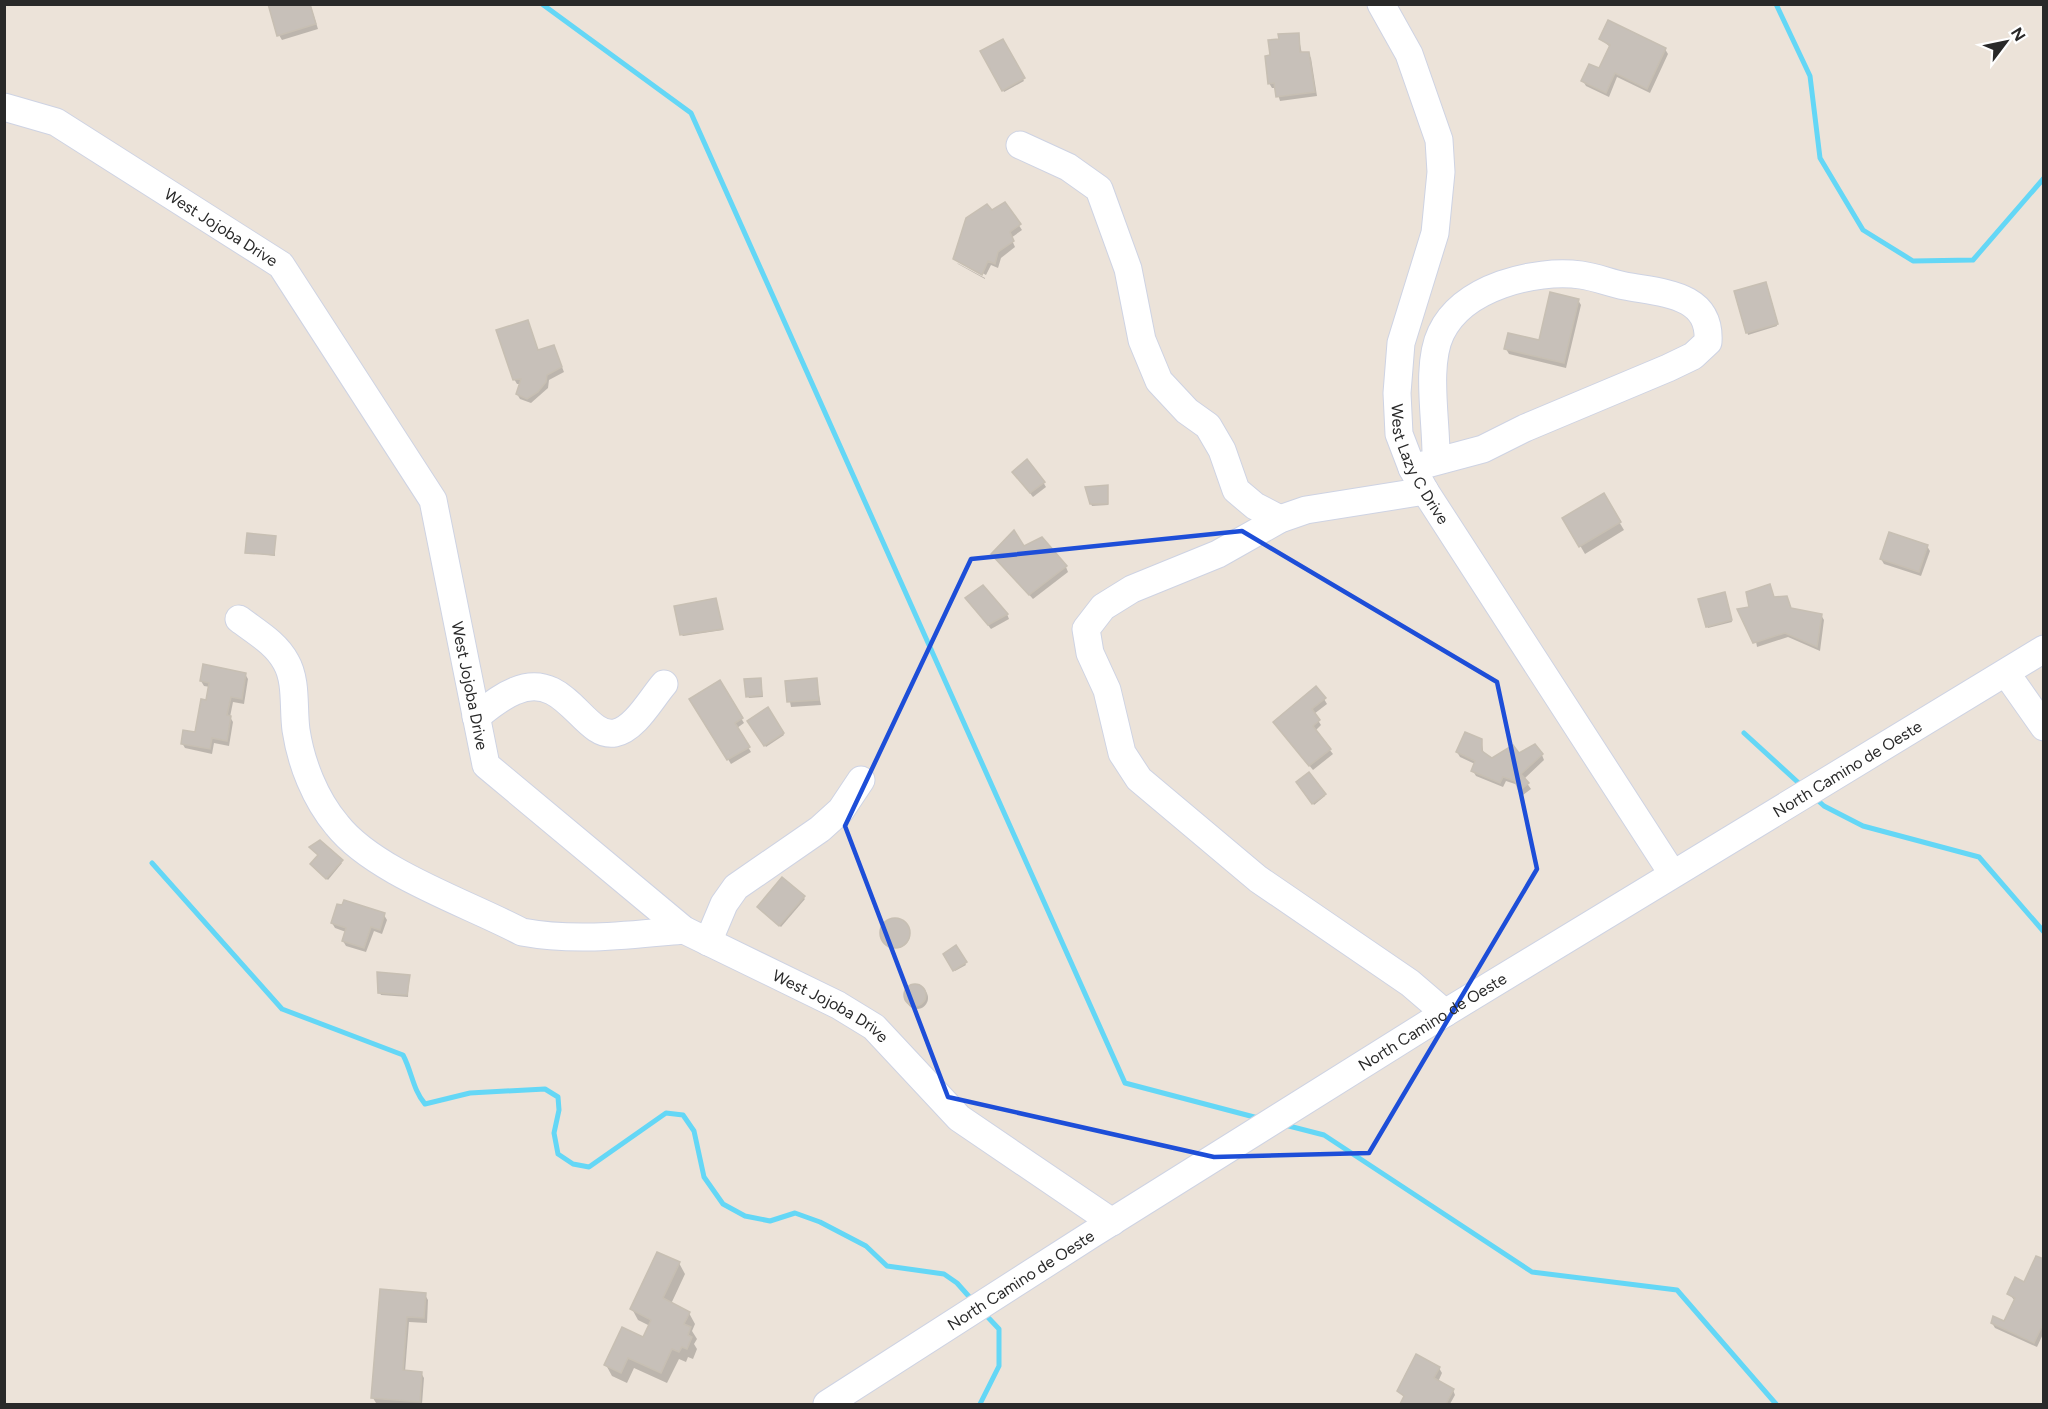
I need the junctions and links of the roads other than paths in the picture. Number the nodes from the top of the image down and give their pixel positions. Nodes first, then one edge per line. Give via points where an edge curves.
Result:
1 (1382, 4) edge
2 (4, 107) edge
3 (1020, 145) dead end
4 (1424, 473) junction
5 (1280, 519) junction
6 (239, 619) dead end
7 (2043, 649) edge
8 (2006, 673) junction
9 (664, 684) dead end
10 (476, 717) junction
11 (2043, 727) edge
12 (861, 780) dead end
13 (1672, 873) junction
14 (696, 936) junction
15 (1445, 1013) junction
16 (1112, 1222) junction
17 (827, 1404) edge

1 - 4 street, West Lazy C Drive via 1409,54 1439,140 1441,172 1435,233 1401,343 1396,393 1399,434
2 - 10 street, West Jojoba Drive via 56,122 281,266 433,500
3 - 5 street via 1068,167 1099,189 1128,269 1142,340 1159,381 1187,411 1208,426 1222,450 1236,490
4 - 4 street via 1693,356 1708,342 1709,327 1700,312 1680,296 1580,275 1502,283 1479,294 1452,317 1441,333 1433,358
4 - 5 street
4 - 13 street, West Lazy C Drive
5 - 15 street via 1218,554 1132,590 1103,607 1086,629 1089,653 1107,690 1122,753 1139,779 1258,879 1410,983
6 - 14 street via 274,646 287,663 296,731 313,789 336,825 358,848 388,867 522,932 592,938
7 - 8 street, North Camino de Oeste
8 - 11 street
8 - 13 street, North Camino de Oeste
9 - 10 street via 629,726 614,734 596,729 575,706 555,692 536,687 517,689
10 - 14 street, West Jojoba Drive via 486,765
12 - 14 street via 841,810 820,829 736,887
13 - 15 street, North Camino de Oeste
14 - 16 street, West Jojoba Drive via 874,1027 960,1118
15 - 16 street, North Camino de Oeste
16 - 17 street, North Camino de Oeste

